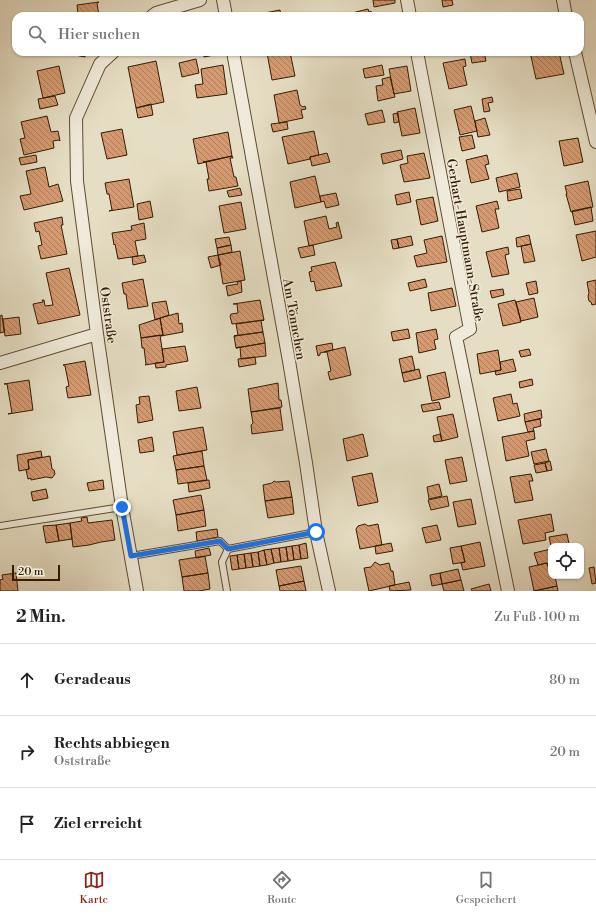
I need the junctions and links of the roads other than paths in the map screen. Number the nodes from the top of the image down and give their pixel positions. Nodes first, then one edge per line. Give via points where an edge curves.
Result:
1 (200, 0) edge
2 (223, 0) edge
3 (407, 0) edge
4 (563, 0) edge
5 (159, 12) edge
6 (225, 12) edge
7 (409, 12) edge
8 (565, 12) edge
9 (109, 56) edge
10 (234, 56) edge
11 (418, 56) edge
12 (576, 56) edge
13 (596, 142) edge
14 (97, 334) junction
15 (0, 363) edge
16 (122, 507) junction
17 (0, 526) edge
18 (316, 532) junction
19 (228, 549) junction
20 (131, 556) junction
21 (137, 591) edge
22 (227, 591) edge
23 (329, 591) edge
24 (508, 591) edge

1 - 5 street
2 - 6 street
3 - 7 street
4 - 8 street
9 - 14 street, Oststraße via 100,64 76,118 77,181
10 - 18 street, Am Tönnchen
11 - 24 street, Gerhart-Hauptmann-Straße via 470,329 456,337
12 - 13 street
14 - 15 street
14 - 16 street, Oststraße
16 - 17 lane
16 - 20 street, Oststraße
18 - 19 lane
18 - 23 street, Am Tönnchen
19 - 20 lane via 220,541
19 - 22 lane via 222,562
20 - 21 street, Oststraße

